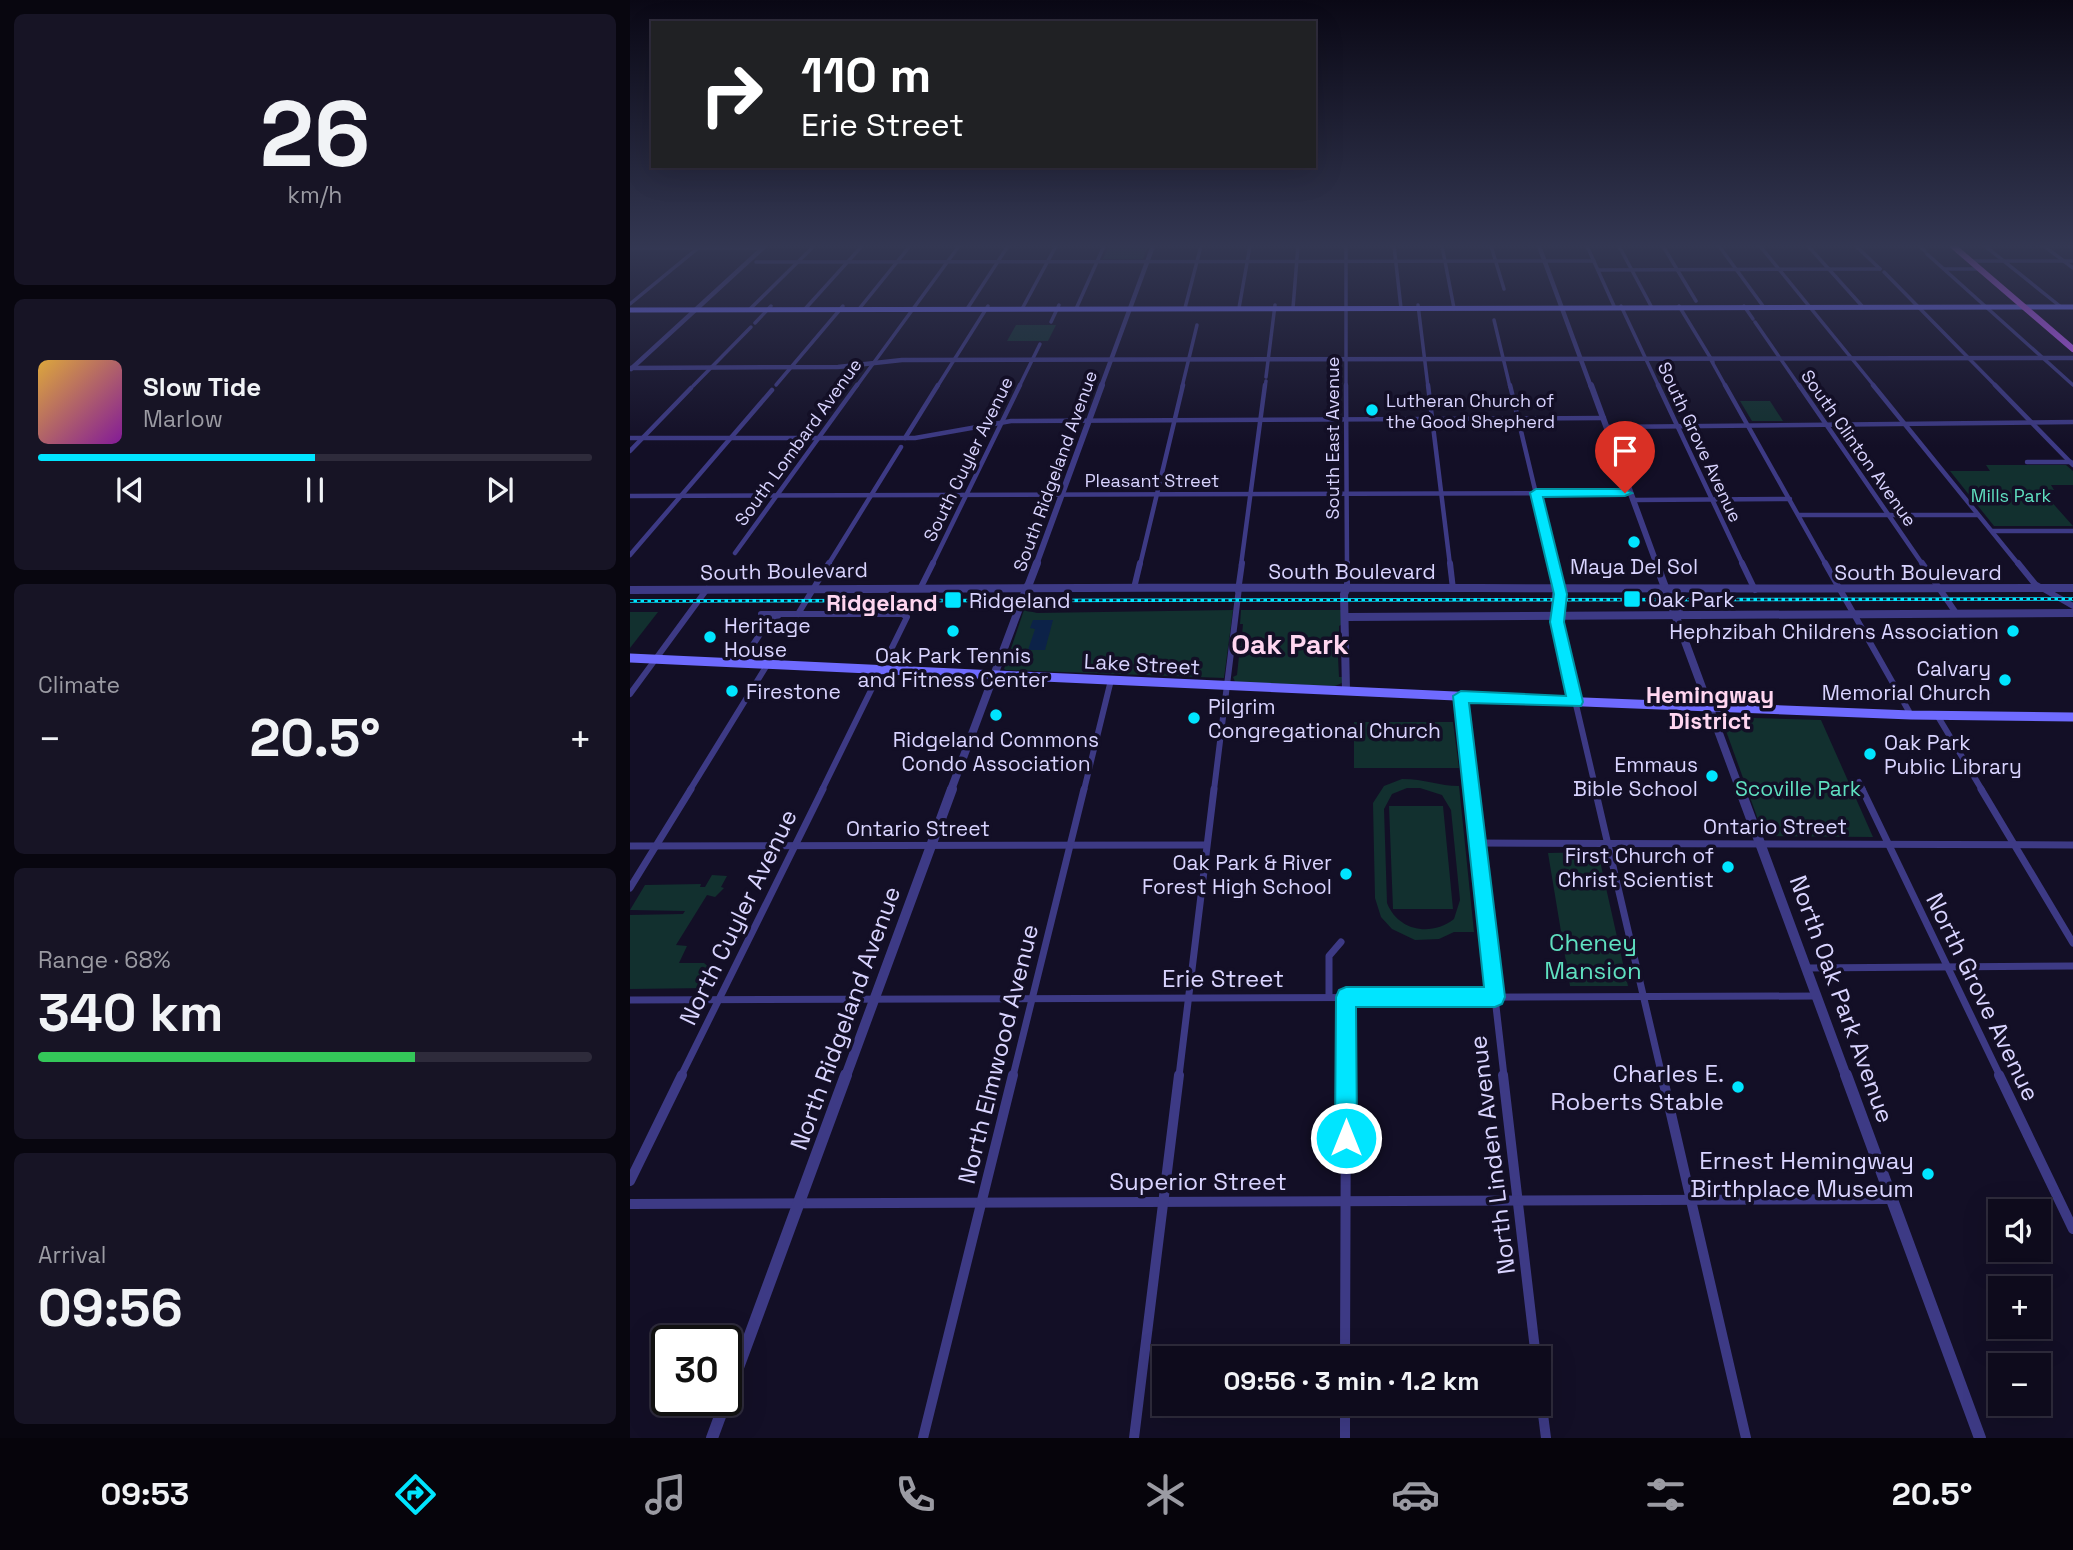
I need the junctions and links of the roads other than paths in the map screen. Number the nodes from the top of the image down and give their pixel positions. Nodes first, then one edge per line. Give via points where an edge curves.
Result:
1 (692, 313) edge
2 (764, 313) edge
3 (838, 313) edge
4 (910, 313) edge
5 (983, 313) edge
6 (1055, 313) edge
7 (1128, 313) edge
8 (1273, 313) edge
9 (1346, 313) edge
10 (1419, 313) edge
11 (1565, 313) edge
12 (1622, 313) edge
13 (1683, 313) edge
14 (1749, 313) edge
15 (1815, 313) edge
16 (1923, 313) edge
17 (1993, 313) edge
18 (2031, 313) edge
19 (1493, 320) dead end
20 (1051, 322) dead end
21 (755, 323) dead end
22 (1197, 325) dead end
23 (751, 327) dead end
24 (1040, 344) dead end
25 (2073, 349) edge
26 (877, 358) junction
27 (1503, 358) junction
28 (1968, 358) junction
29 (2043, 358) junction
30 (2073, 358) edge
31 (1033, 359) junction
32 (1111, 359) junction
33 (1189, 359) junction
34 (1269, 359) junction
35 (1346, 359) junction
36 (1425, 359) junction
37 (1582, 359) junction
38 (1780, 359) junction
39 (1852, 359) junction
40 (902, 360) junction
41 (954, 360) junction
42 (1646, 360) junction
43 (1710, 360) junction
44 (873, 364) junction
45 (838, 367) junction
46 (631, 368) edge
47 (711, 368) junction
48 (791, 368) junction
49 (868, 371) junction
50 (2073, 385) edge
51 (1346, 418) junction
52 (1432, 418) junction
53 (1517, 418) junction
54 (1174, 419) junction
55 (1261, 419) junction
56 (1089, 420) junction
57 (1001, 422) junction
58 (1605, 422) junction
59 (2032, 422) junction
60 (2073, 422) edge
61 (1904, 423) junction
62 (1676, 424) junction
63 (1747, 424) junction
64 (1826, 424) junction
65 (630, 438) edge
66 (642, 438) junction
67 (730, 438) junction
68 (818, 438) junction
69 (905, 438) junction
70 (901, 447) dead end
71 (630, 451) edge
72 (2028, 462) dead end
73 (2072, 463) edge
74 (1441, 493) junction
75 (1536, 493) junction
76 (1156, 494) junction
77 (1251, 494) junction
78 (1346, 494) junction
79 (777, 495) junction
80 (871, 495) junction
81 (966, 495) junction
82 (1061, 495) junction
83 (630, 496) edge
84 (681, 496) junction
85 (1633, 496) junction
86 (1712, 499) junction
87 (1790, 499) junction
88 (1888, 514) junction
89 (1978, 514) junction
90 (1799, 515) junction
91 (1992, 531) junction
92 (2073, 531) edge
93 (735, 553) dead end
94 (630, 555) edge
95 (921, 587) junction
96 (1027, 587) junction
97 (1134, 587) junction
98 (814, 588) junction
99 (1239, 588) junction
100 (2042, 588) junction
101 (2073, 588) edge
102 (707, 589) junction
103 (1346, 589) junction
104 (1453, 589) junction
105 (630, 590) edge
106 (1559, 590) junction
107 (1668, 590) junction
108 (1755, 590) junction
109 (1842, 590) junction
110 (1940, 590) junction
111 (2073, 604) edge
112 (1956, 613) junction
113 (2073, 613) edge
114 (761, 614) dead end
115 (781, 614) junction
116 (798, 614) junction
117 (1855, 614) junction
118 (1557, 616) junction
119 (1677, 616) junction
120 (1347, 617) junction
121 (630, 658) edge
122 (656, 659) junction
123 (741, 663) junction
124 (767, 665) junction
125 (880, 669) junction
126 (994, 674) junction
127 (1111, 680) junction
128 (1227, 685) junction
129 (1346, 691) junction
130 (630, 694) edge
131 (1461, 696) junction
132 (1576, 702) junction
133 (1711, 707) junction
134 (1911, 715) junction
135 (1937, 715) junction
136 (2073, 717) edge
137 (1859, 782) dead end
138 (1477, 844) junction
139 (1608, 844) junction
140 (1761, 844) junction
141 (931, 845) junction
142 (1069, 845) junction
143 (1206, 845) junction
144 (1888, 845) junction
145 (2014, 845) junction
146 (2073, 845) edge
147 (630, 846) edge
148 (655, 846) junction
149 (794, 846) junction
150 (630, 888) edge
151 (1341, 942) dead end
152 (2073, 943) edge
153 (2073, 966) edge
154 (1947, 967) junction
155 (1807, 968) junction
156 (1644, 996) junction
157 (1817, 996) junction
158 (1329, 997) junction
159 (1346, 997) junction
160 (1495, 997) junction
161 (1188, 998) junction
162 (1031, 999) junction
163 (630, 1000) edge
164 (718, 1000) junction
165 (874, 1000) junction
166 (630, 1181) edge
167 (1892, 1199) junction
168 (1518, 1200) junction
169 (1691, 1200) junction
170 (1346, 1201) junction
171 (1163, 1202) junction
172 (981, 1203) junction
173 (799, 1204) junction
174 (630, 1205) edge
175 (2073, 1229) edge
176 (1345, 1346) edge
177 (1535, 1346) edge
178 (1345, 1416) edge
179 (1543, 1416) edge
180 (712, 1438) edge
181 (923, 1438) edge
182 (1134, 1438) edge
183 (1345, 1438) edge
184 (1546, 1438) edge
185 (1746, 1438) edge
186 (1980, 1438) edge

1 - 46 street
2 - 21 street
3 - 48 street
4 - 26 street, South Lombard Avenue
5 - 41 street
6 - 20 street
7 - 32 street, South Ridgeland Avenue
8 - 34 street
9 - 35 street, South East Avenue
10 - 36 street
11 - 37 street, North Oak Park Avenue
12 - 42 street, South Grove Avenue
13 - 43 street
14 - 38 street, South Clinton Avenue
15 - 39 street
16 - 28 street
17 - 29 street
18 - 25 main road
19 - 27 street
22 - 33 street
23 - 47 street
24 - 31 street, South Cuyler Avenue
26 - 40 street
26 - 44 street, South Lombard Avenue
27 - 36 street
27 - 37 street
27 - 53 street
28 - 29 street
28 - 39 street
28 - 59 street
29 - 30 street
29 - 50 street
31 - 32 street
31 - 41 street
31 - 57 street, South Cuyler Avenue
32 - 33 street
32 - 56 street, South Ridgeland Avenue
33 - 34 street
33 - 54 street
34 - 35 street
34 - 55 street
35 - 36 street
35 - 51 street, South East Avenue
36 - 52 street
37 - 42 street
37 - 58 street, North Oak Park Avenue
38 - 39 street
38 - 43 street
38 - 64 street, South Clinton Avenue
39 - 61 street
40 - 41 street
40 - 44 street
41 - 69 street
42 - 43 street
42 - 62 street, South Grove Avenue
43 - 63 street
44 - 45 street
44 - 49 street, South Lombard Avenue
45 - 48 street
45 - 49 street
46 - 47 street
47 - 48 street
47 - 66 street
48 - 67 street
49 - 68 street, South Lombard Avenue
51 - 52 street
51 - 55 street
51 - 78 street, South East Avenue
52 - 53 street
52 - 74 street
53 - 58 street
53 - 75 street
54 - 55 street
54 - 56 street
54 - 76 street
55 - 77 street
56 - 57 street
56 - 82 street, South Ridgeland Avenue
57 - 69 street
57 - 81 street, South Cuyler Avenue
58 - 62 street
58 - 85 street, North Oak Park Avenue
59 - 60 street
59 - 61 street
59 - 73 street
61 - 64 street
61 - 89 street
62 - 63 street
62 - 86 street, South Grove Avenue
63 - 64 street
63 - 87 street
64 - 88 street, South Clinton Avenue
65 - 66 street
66 - 67 street
66 - 71 street
67 - 68 street
67 - 84 street
68 - 69 street
68 - 79 street, South Lombard Avenue
70 - 80 street
72 - 73 street
74 - 75 street, Pleasant Street
74 - 78 street, Pleasant Street
74 - 104 street
75 - 85 street, Pleasant Street
75 - 106 street
76 - 77 street, Pleasant Street
76 - 82 street, Pleasant Street
76 - 97 street
77 - 78 street, Pleasant Street
77 - 99 street
78 - 103 street, South East Avenue
79 - 80 street, Pleasant Street
79 - 84 street, Pleasant Street
79 - 93 street, South Lombard Avenue
80 - 81 street, Pleasant Street
80 - 98 street
81 - 82 street, Pleasant Street
81 - 95 street, South Cuyler Avenue
82 - 96 street, South Ridgeland Avenue
83 - 84 street, Pleasant Street
84 - 94 street
85 - 86 street, Pleasant Street
85 - 107 street, North Oak Park Avenue
86 - 87 street, Pleasant Street
86 - 108 street, South Grove Avenue
87 - 90 street
88 - 89 street
88 - 90 street
88 - 110 street, South Clinton Avenue
89 - 91 street
90 - 109 street
91 - 92 street
91 - 100 street
95 - 96 street, South Boulevard
95 - 98 street, South Boulevard
96 - 97 street, South Boulevard
96 - 126 street, North Ridgeland Avenue
97 - 99 street, South Boulevard
98 - 102 street, South Boulevard
98 - 116 street
99 - 103 street, South Boulevard
99 - 128 street
100 - 101 street, South Boulevard
100 - 110 street, South Boulevard
100 - 111 street
102 - 105 street, South Boulevard
102 - 122 street
103 - 104 street, South Boulevard
103 - 120 street
104 - 106 street, South Boulevard
106 - 107 street, South Boulevard
106 - 118 street
107 - 108 street, South Boulevard
107 - 119 street, North Oak Park Avenue
108 - 109 street, South Boulevard
109 - 110 street, South Boulevard
109 - 117 street
110 - 112 street, South Clinton Avenue
112 - 113 street
112 - 117 street
114 - 115 street
115 - 116 street
115 - 123 street via 768,622
116 - 125 street, North Cuyler Avenue via 907,617
117 - 119 street
117 - 134 street
118 - 119 street
118 - 120 street
118 - 132 street
119 - 133 street, North Oak Park Avenue
120 - 129 street
121 - 122 main road, Lake Street
122 - 123 main road, Lake Street
122 - 130 street
123 - 124 main road, Lake Street
124 - 125 main road, Lake Street
124 - 148 street
125 - 126 main road, Lake Street
125 - 149 street, North Cuyler Avenue
126 - 127 main road, Lake Street
126 - 141 street, North Ridgeland Avenue
127 - 128 main road, Lake Street
127 - 142 street, North Elmwood Avenue
128 - 129 main road, Lake Street
128 - 143 street via 1230,694
129 - 131 main road, Lake Street
131 - 132 main road, Lake Street
131 - 138 street, North Linden Avenue
132 - 133 main road, Lake Street
132 - 139 street
133 - 134 main road, Lake Street
133 - 140 street, North Oak Park Avenue
134 - 135 main road, Lake Street
135 - 136 main road, Lake Street
135 - 145 street
137 - 144 street, North Grove Avenue
138 - 139 street, Ontario Street
138 - 160 street, North Linden Avenue
139 - 140 street, Ontario Street
139 - 156 street
140 - 144 street, Ontario Street
140 - 155 street, North Oak Park Avenue
141 - 142 street, Ontario Street
141 - 149 street, Ontario Street
141 - 165 street, North Ridgeland Avenue
142 - 143 street, Ontario Street
142 - 162 street, North Elmwood Avenue
143 - 161 street
144 - 145 street, Ontario Street
144 - 154 street, North Grove Avenue
145 - 146 street, Ontario Street
145 - 152 street
147 - 148 street, Ontario Street
148 - 149 street, Ontario Street
148 - 150 street
149 - 164 street, North Cuyler Avenue
151 - 158 street via 1329,956
153 - 154 street
154 - 155 street
154 - 175 street, North Grove Avenue
155 - 157 street, North Oak Park Avenue
156 - 157 street, Erie Street
156 - 160 street, Erie Street
156 - 169 street
157 - 167 street, North Oak Park Avenue
158 - 159 street, Erie Street
158 - 161 street, Erie Street
159 - 160 street, Erie Street
159 - 170 street
160 - 168 street, North Linden Avenue
161 - 162 street, Erie Street
161 - 171 street
162 - 165 street, Erie Street
162 - 172 street, North Elmwood Avenue
163 - 164 street, Erie Street
164 - 165 street, Erie Street
164 - 166 street, North Cuyler Avenue
165 - 173 street, North Ridgeland Avenue
167 - 169 street, Superior Street
167 - 186 street, North Oak Park Avenue
168 - 169 street, Superior Street
168 - 170 street, Superior Street
168 - 177 street, North Linden Avenue
169 - 185 street
170 - 171 street, Superior Street
170 - 176 street
171 - 172 street, Superior Street
171 - 182 street
172 - 173 street, Superior Street
172 - 181 street, North Elmwood Avenue
173 - 174 street, Superior Street
173 - 180 street, North Ridgeland Avenue
178 - 183 street
179 - 184 street

